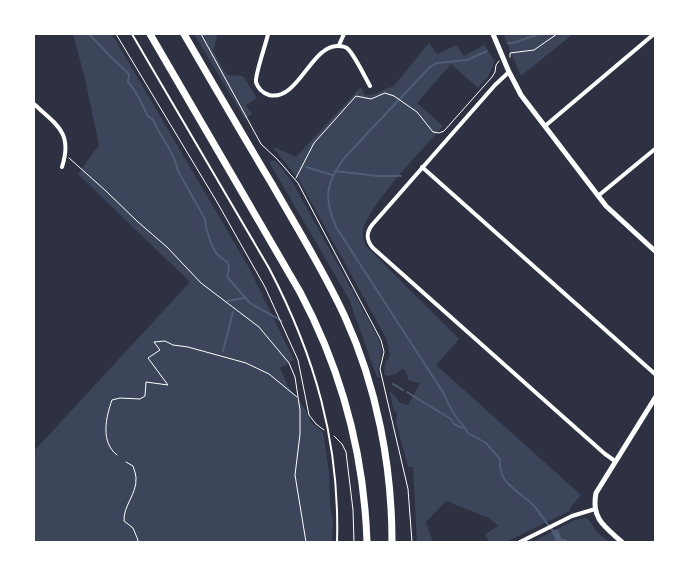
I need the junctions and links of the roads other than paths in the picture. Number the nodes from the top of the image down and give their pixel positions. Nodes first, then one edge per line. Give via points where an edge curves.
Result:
1 (132, 34) edge
2 (150, 34) edge
3 (184, 34) edge
4 (268, 34) edge
5 (344, 34) edge
6 (493, 34) edge
7 (654, 34) edge
8 (339, 46) junction
9 (509, 72) junction
10 (370, 86) dead end
11 (34, 104) edge
12 (545, 126) junction
13 (655, 149) edge
14 (62, 167) dead end
15 (422, 167) junction
16 (598, 196) junction
17 (655, 251) edge
18 (655, 374) edge
19 (655, 398) edge
20 (616, 461) junction
21 (595, 509) junction
22 (337, 542) edge
23 (366, 542) edge
24 (392, 542) edge
25 (520, 542) edge
26 (622, 542) edge

1 - 22 lane via 264,260 301,337 314,373 331,444 336,483
2 - 23 highway via 322,336 342,390 354,437 363,492
3 - 24 highway via 307,244 353,335 373,397 384,447
4 - 8 street via 256,81 261,90 272,96 288,90 322,52
5 - 8 street
6 - 9 main road
7 - 12 street
8 - 10 street via 348,49
9 - 12 main road via 517,89
9 - 15 street
11 - 14 street via 59,126 65,136 67,151
12 - 16 main road
13 - 16 street
15 - 18 street
15 - 20 street via 372,225 367,235 368,242
16 - 17 main road
19 - 20 main road
20 - 21 main road via 597,491
21 - 25 street via 572,516
21 - 26 main road via 602,524

